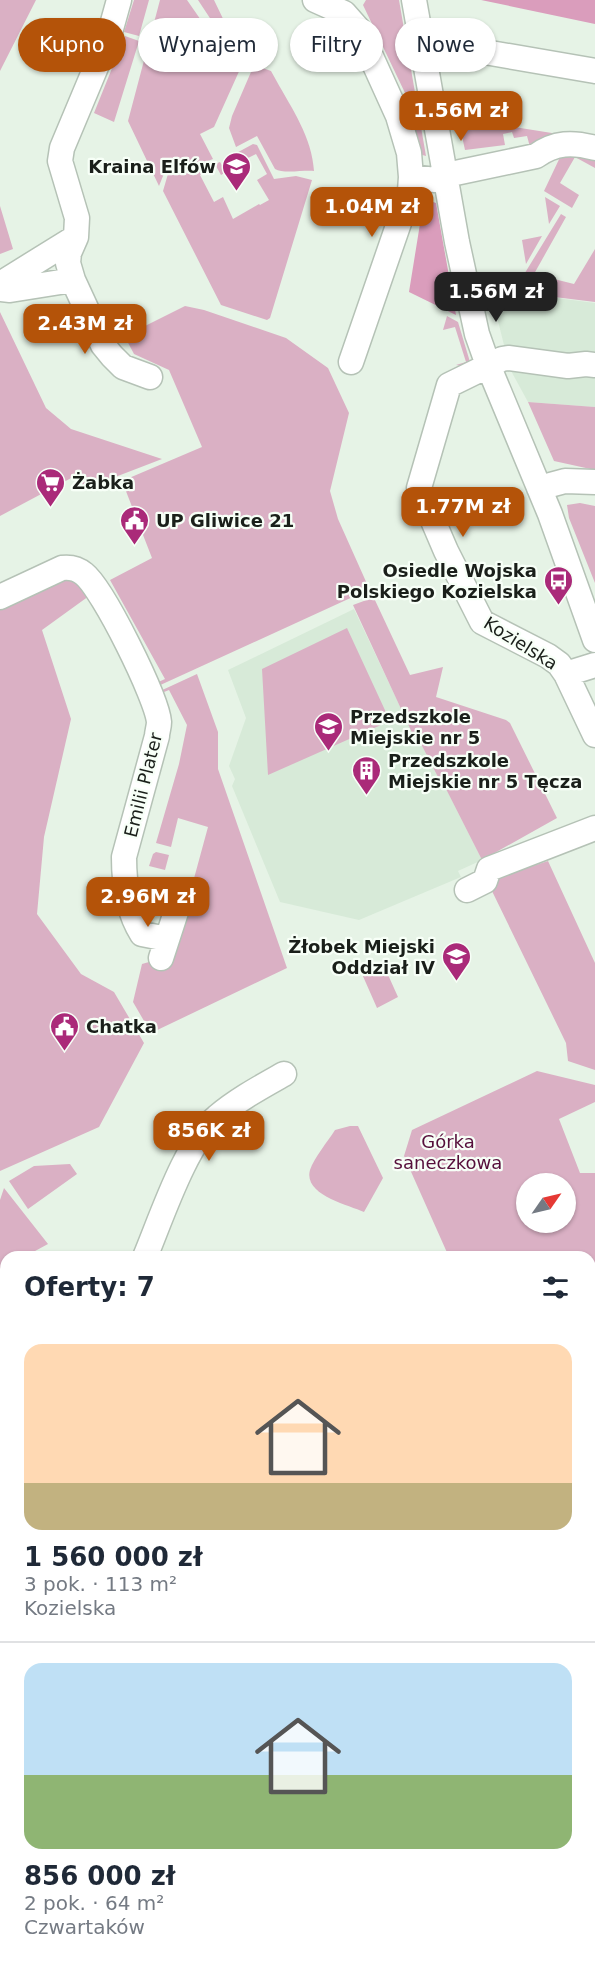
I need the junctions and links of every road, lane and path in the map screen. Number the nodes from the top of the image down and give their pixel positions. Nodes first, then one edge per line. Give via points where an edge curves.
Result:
1 (119, 0) edge
2 (315, 0) edge
3 (414, 0) edge
4 (417, 18) edge
5 (496, 54) edge
6 (595, 71) edge
7 (427, 72) edge
8 (595, 148) edge
9 (446, 175) junction
10 (411, 177) junction
11 (76, 237) junction
12 (73, 280) junction
13 (0, 284) edge
14 (0, 289) edge
15 (351, 363) dead end
16 (488, 365) junction
17 (595, 365) edge
18 (150, 377) dead end
19 (595, 482) edge
20 (540, 488) junction
21 (0, 597) edge
22 (595, 640) edge
23 (595, 665) edge
24 (566, 674) junction
25 (595, 735) edge
26 (595, 828) edge
27 (467, 890) dead end
28 (176, 912) dead end
29 (284, 1074) dead end
30 (148, 1251) edge

1 - 11 street via 109,36 62,147 60,161 77,218
2 - 10 street via 344,13 359,30 398,116 409,153
3 - 4 street
5 - 6 street
7 - 9 street
8 - 9 street via 565,144 536,156
9 - 10 street via 435,180
9 - 16 street via 467,292
10 - 15 street via 410,191
11 - 12 street via 68,263
11 - 13 street
12 - 14 street
12 - 18 street via 103,345 123,367
16 - 17 street, Kozielska via 508,358 568,366
16 - 20 street
16 - 24 street, Kozielska via 449,385 419,488 482,622 548,656
19 - 20 street via 565,481
20 - 22 street
21 - 28 street, Emilii Plater via 70,567 86,575 113,615 150,692 159,722 124,857 123,877 135,924 142,934 164,949
23 - 24 street, Kozielska
24 - 25 street, Kozielska
26 - 27 street via 489,869 485,882
29 - 30 street via 217,1117 204,1130 191,1149

